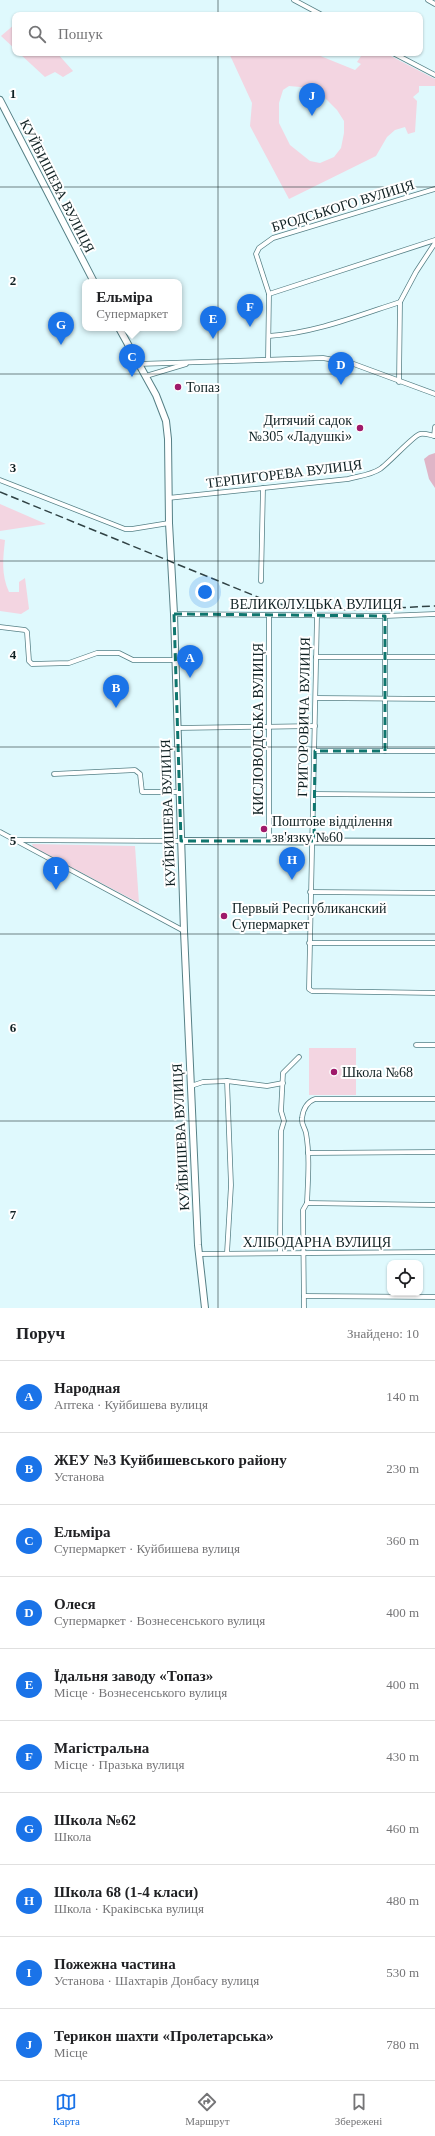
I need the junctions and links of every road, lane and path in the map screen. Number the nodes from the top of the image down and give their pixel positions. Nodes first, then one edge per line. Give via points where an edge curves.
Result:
1 (294, 0) edge
2 (428, 0) edge
3 (435, 4) edge
4 (316, 12) edge
5 (400, 56) edge
6 (435, 75) edge
7 (0, 100) edge
8 (435, 189) edge
9 (435, 240) edge
10 (435, 243) edge
11 (92, 279) edge
12 (269, 294) junction
13 (400, 302) junction
14 (121, 331) edge
15 (269, 336) junction
16 (268, 359) junction
17 (192, 363) junction
18 (138, 364) junction
19 (146, 376) junction
20 (399, 382) junction
21 (435, 394) edge
22 (435, 427) edge
23 (435, 436) edge
24 (0, 480) edge
25 (263, 488) junction
26 (168, 498) junction
27 (169, 523) junction
28 (261, 582) dead end
29 (174, 614) junction
30 (435, 614) edge
31 (269, 616) junction
32 (317, 616) junction
33 (385, 616) junction
34 (0, 627) edge
35 (316, 657) junction
36 (385, 657) junction
37 (435, 657) edge
38 (175, 660) junction
39 (316, 698) junction
40 (385, 698) junction
41 (435, 699) edge
42 (268, 726) junction
43 (315, 726) junction
44 (177, 728) junction
45 (315, 751) junction
46 (385, 751) junction
47 (435, 751) edge
48 (54, 774) dead end
49 (179, 792) junction
50 (314, 794) junction
51 (435, 794) edge
52 (0, 832) edge
53 (13, 840) junction
54 (181, 841) junction
55 (269, 841) junction
56 (314, 841) junction
57 (435, 842) edge
58 (310, 892) junction
59 (435, 893) edge
60 (184, 931) junction
61 (309, 943) junction
62 (435, 943) edge
63 (435, 993) edge
64 (416, 1046) dead end
65 (435, 1046) edge
66 (299, 1057) dead end
67 (227, 1081) junction
68 (283, 1083) junction
69 (191, 1086) junction
70 (435, 1099) edge
71 (435, 1152) edge
72 (308, 1153) junction
73 (307, 1203) junction
74 (435, 1205) edge
75 (303, 1252) junction
76 (435, 1252) edge
77 (227, 1253) junction
78 (280, 1253) junction
79 (199, 1254) junction
80 (304, 1296) junction
81 (435, 1297) edge
82 (205, 1308) edge
83 (304, 1308) edge

1 - 4 street
2 - 3 street
5 - 6 street
7 - 11 main road, КУЙБИШЕВА ВУЛИЦЯ
8 - 12 street, БРОДСЬКОГО ВУЛИЦЯ via 273,238 258,248 256,254
9 - 12 street
10 - 13 street
12 - 15 street
13 - 15 street via 323,328
13 - 20 street
14 - 18 main road, КУЙБИШЕВА ВУЛИЦЯ
15 - 16 street
16 - 17 street
16 - 20 street via 323,358 351,363
17 - 18 street
17 - 19 street
18 - 19 main road, КУЙБИШЕВА ВУЛИЦЯ
19 - 26 main road, КУЙБИШЕВА ВУЛИЦЯ via 166,421
20 - 21 street
22 - 23 street
23 - 25 street, ТЕРПИГОРЕВА ВУЛИЦЯ via 416,436 395,458 370,474 348,479
24 - 27 street via 125,529
25 - 26 street, ТЕРПИГОРЕВА ВУЛИЦЯ
25 - 28 street
26 - 27 main road, КУЙБИШЕВА ВУЛИЦЯ
27 - 29 main road, КУЙБИШЕВА ВУЛИЦЯ
29 - 31 street, ВЕЛИКОЛУЦЬКА ВУЛИЦЯ
29 - 38 main road, КУЙБИШЕВА ВУЛИЦЯ
30 - 33 street, ВЕЛИКОЛУЦЬКА ВУЛИЦЯ
31 - 32 street, ВЕЛИКОЛУЦЬКА ВУЛИЦЯ
31 - 42 street, КИСЛОВОДСЬКА ВУЛИЦЯ
32 - 33 street, ВЕЛИКОЛУЦЬКА ВУЛИЦЯ
32 - 35 street, ГРИГОРОВИЧА ВУЛИЦЯ
33 - 36 street
34 - 38 street via 27,632 29,661 32,664 69,663 97,653 119,654 133,660
35 - 36 street
35 - 39 street, ГРИГОРОВИЧА ВУЛИЦЯ
36 - 37 street
36 - 40 street
38 - 44 main road, КУЙБИШЕВА ВУЛИЦЯ
39 - 40 street
39 - 43 street, ГРИГОРОВИЧА ВУЛИЦЯ
40 - 41 street
40 - 46 street
42 - 43 street
42 - 44 street
42 - 55 street, КИСЛОВОДСЬКА ВУЛИЦЯ
43 - 45 street, ГРИГОРОВИЧА ВУЛИЦЯ
44 - 49 main road, КУЙБИШЕВА ВУЛИЦЯ
45 - 46 street
45 - 50 street, ГРИГОРОВИЧА ВУЛИЦЯ
46 - 47 street
48 - 49 street via 125,770 139,772 142,792
49 - 54 main road, КУЙБИШЕВА ВУЛИЦЯ
50 - 51 street
50 - 56 street, ГРИГОРОВИЧА ВУЛИЦЯ
52 - 53 street
53 - 54 street
53 - 60 street
54 - 55 main road
54 - 60 main road, КУЙБИШЕВА ВУЛИЦЯ
55 - 56 main road
56 - 57 main road
56 - 58 street, ГРИГОРОВИЧА ВУЛИЦЯ
58 - 59 street
58 - 61 street, ГРИГОРОВИЧА ВУЛИЦЯ
60 - 69 main road, КУЙБИШЕВА ВУЛИЦЯ
61 - 62 street
61 - 63 street, ГРИГОРОВИЧА ВУЛИЦЯ via 310,991
64 - 65 street
66 - 68 street via 283,1074
67 - 68 street via 267,1086
67 - 69 street via 203,1082
67 - 77 street via 231,1185
68 - 78 street via 280,1111 284,1121 281,1131
69 - 79 main road, КУЙБИШЕВА ВУЛИЦЯ
70 - 72 street via 310,1101 306,1105 302,1119
71 - 72 street
72 - 73 street
73 - 74 street
73 - 75 street via 303,1210
75 - 76 street, ХЛІБОДАРНА ВУЛИЦЯ
75 - 78 street, ХЛІБОДАРНА ВУЛИЦЯ
75 - 80 street
77 - 78 street, ХЛІБОДАРНА ВУЛИЦЯ
77 - 79 street, ХЛІБОДАРНА ВУЛИЦЯ
79 - 82 main road, КУЙБИШЕВА ВУЛИЦЯ
80 - 81 street
80 - 83 street

